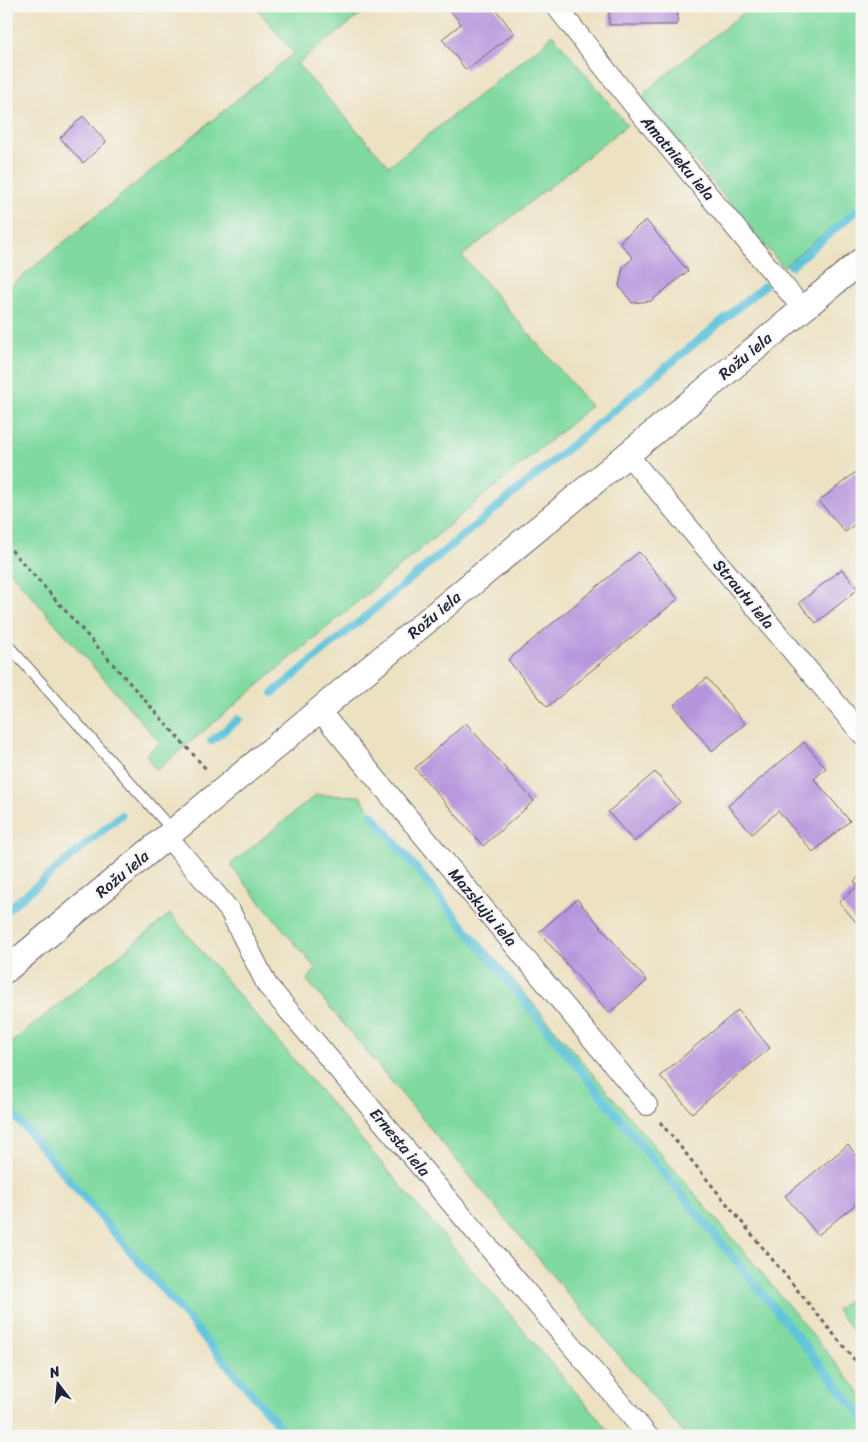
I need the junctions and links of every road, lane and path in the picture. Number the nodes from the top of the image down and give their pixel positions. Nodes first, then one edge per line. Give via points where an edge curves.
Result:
1 (556, 6) edge
2 (862, 260) edge
3 (803, 309) junction
4 (627, 454) junction
5 (6, 544) edge
6 (6, 643) edge
7 (319, 710) junction
8 (862, 734) edge
9 (224, 789) junction
10 (170, 834) junction
11 (6, 970) edge
12 (647, 1105) joint
13 (862, 1370) edge
14 (648, 1436) edge

1 - 3 street, Amatnieku iela
2 - 3 street, Rožu iela
3 - 4 street, Rožu iela
4 - 7 street, Rožu iela
4 - 8 street, Strautu iela
5 - 9 path
6 - 10 lane
7 - 9 street, Rožu iela
7 - 12 street, Mazskuju iela
9 - 10 street, Rožu iela
10 - 11 street, Rožu iela
10 - 14 street, Ernesta iela via 230,911 267,984
12 - 13 path

